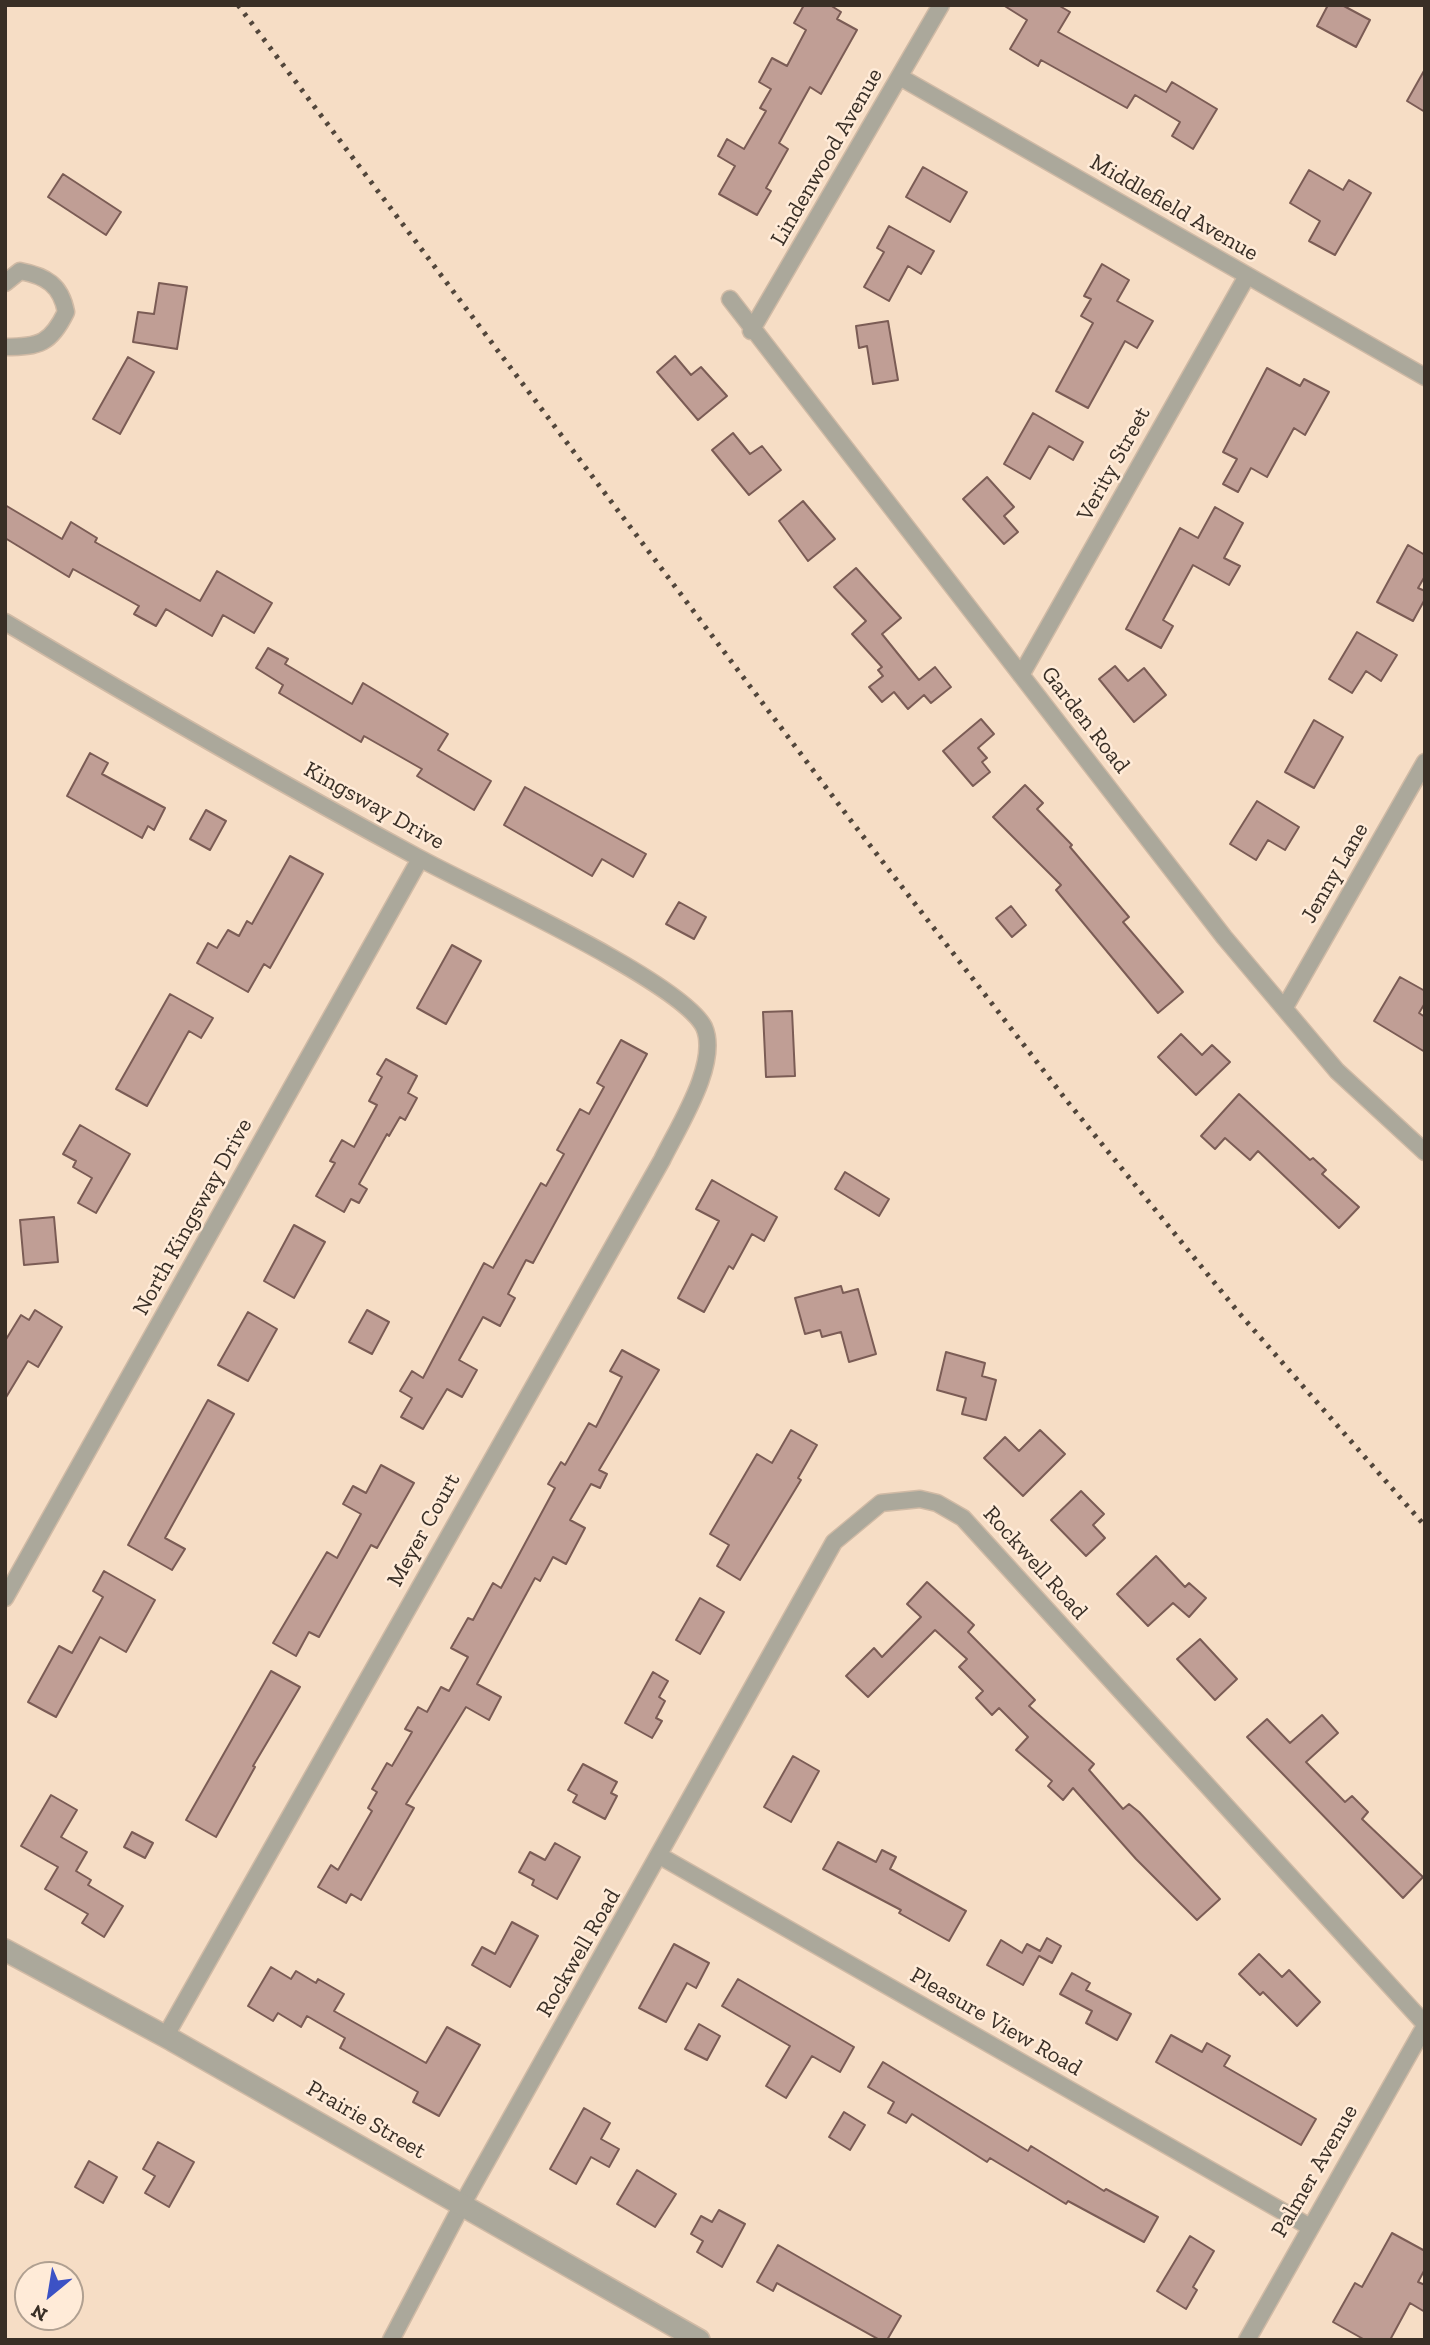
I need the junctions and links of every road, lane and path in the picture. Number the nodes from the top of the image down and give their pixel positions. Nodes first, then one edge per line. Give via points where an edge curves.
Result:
1 (941, 5) edge
2 (900, 77) junction
3 (1247, 276) junction
4 (5, 283) edge
5 (730, 299) dead end
6 (751, 331) junction
7 (5, 346) edge
8 (1425, 377) edge
9 (5, 622) edge
10 (1021, 675) junction
11 (1425, 762) edge
12 (420, 859) junction
13 (1284, 1007) junction
14 (708, 1040) joint
15 (1425, 1152) edge
16 (5, 1598) edge
17 (660, 1856) junction
18 (5, 1950) edge
19 (1425, 2025) edge
20 (165, 2037) junction
21 (463, 2205) junction
22 (1310, 2227) junction
23 (391, 2340) edge
24 (699, 2340) edge
25 (1247, 2340) edge

1 - 2 street, Lindenwood Avenue
2 - 3 street, Middlefield Avenue
2 - 6 street, Lindenwood Avenue
3 - 8 street, Middlefield Avenue
3 - 10 street, Verity Street
4 - 7 street via 20,271 41,275 57,286 66,312 52,337 42,344
5 - 6 street, Garden Road
6 - 10 street, Garden Road
9 - 12 street, Kingsway Drive
10 - 13 street, Garden Road via 1224,937
11 - 13 street, Jenny Lane
12 - 14 street, Kingsway Drive via 668,992 691,1009
12 - 16 street, North Kingsway Drive
13 - 15 street, Garden Road via 1337,1071
14 - 20 street, Meyer Court via 695,1094 662,1160
17 - 19 street, Rockwell Road via 834,1542 881,1503 920,1499 963,1518
17 - 21 street, Rockwell Road
17 - 22 street, Pleasure View Road
18 - 20 street, Prairie Street
19 - 22 street, Palmer Avenue
20 - 21 street, Prairie Street
21 - 23 street, Rockwell Road
21 - 24 street, Prairie Street
22 - 25 street, Palmer Avenue

